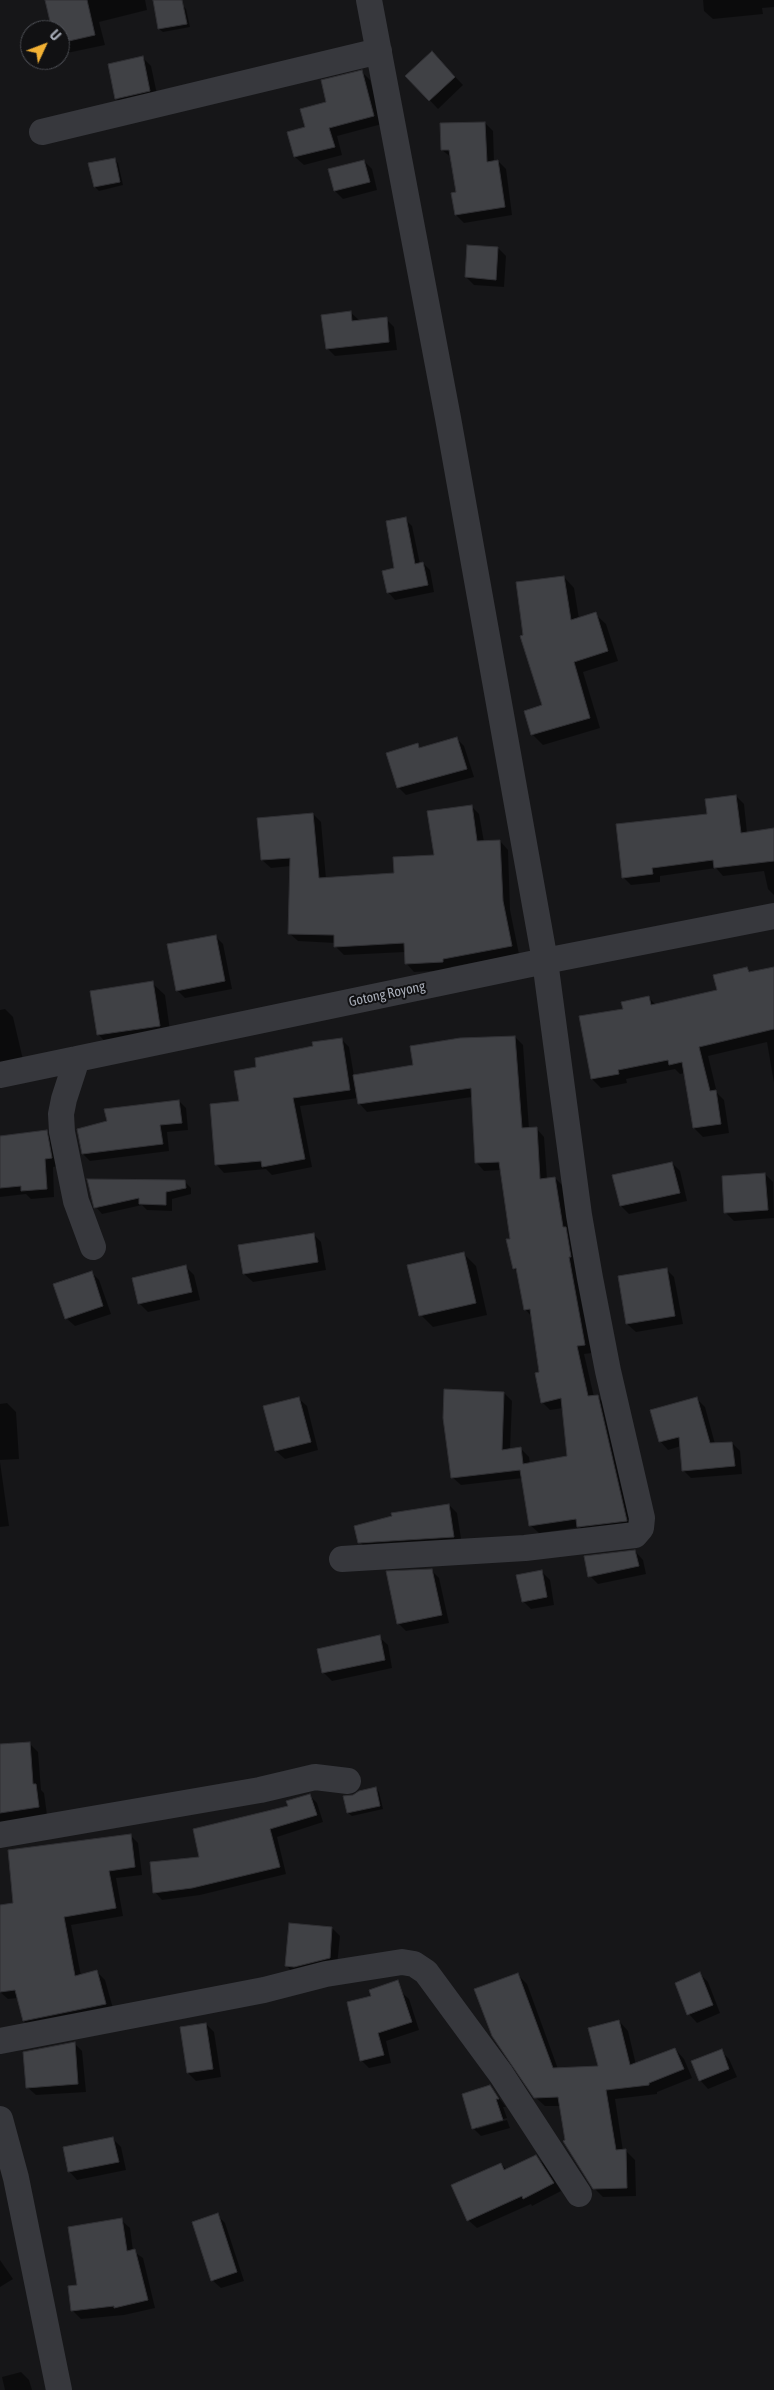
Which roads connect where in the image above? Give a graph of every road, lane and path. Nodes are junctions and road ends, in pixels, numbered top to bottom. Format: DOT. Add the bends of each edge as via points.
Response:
graph roads {
  1 [pos="369,0"];
  2 [pos="379,51"];
  3 [pos="42,132"];
  4 [pos="774,916"];
  5 [pos="545,961"];
  6 [pos="77,1059"];
  7 [pos="0,1075"];
  8 [pos="93,1247"];
  9 [pos="342,1559"];
  10 [pos="348,1781"];
  11 [pos="0,1835"];
  12 [pos="0,2042"];
  13 [pos="0,2119"];
  14 [pos="579,2194"];
  15 [pos="60,2390"];
  1 -- 2 [label="street"];
  2 -- 3 [label="street"];
  2 -- 5 [label="street"];
  4 -- 5 [label="street, Gotong Royong"];
  5 -- 6 [label="street, Gotong Royong"];
  5 -- 9 [label="street" via="580,1224 608,1371 642,1518 641,1528 635,1534 525,1548"];
  6 -- 7 [label="street, Gotong Royong"];
  6 -- 8 [label="street" via="64,1099 62,1132 76,1202"];
  10 -- 11 [label="street" via="316,1777 260,1790"];
  12 -- 14 [label="street" via="264,1990 326,1974 402,1962 414,1964 426,1972 501,2074"];
  13 -- 15 [label="street" via="16,2178"];
}
